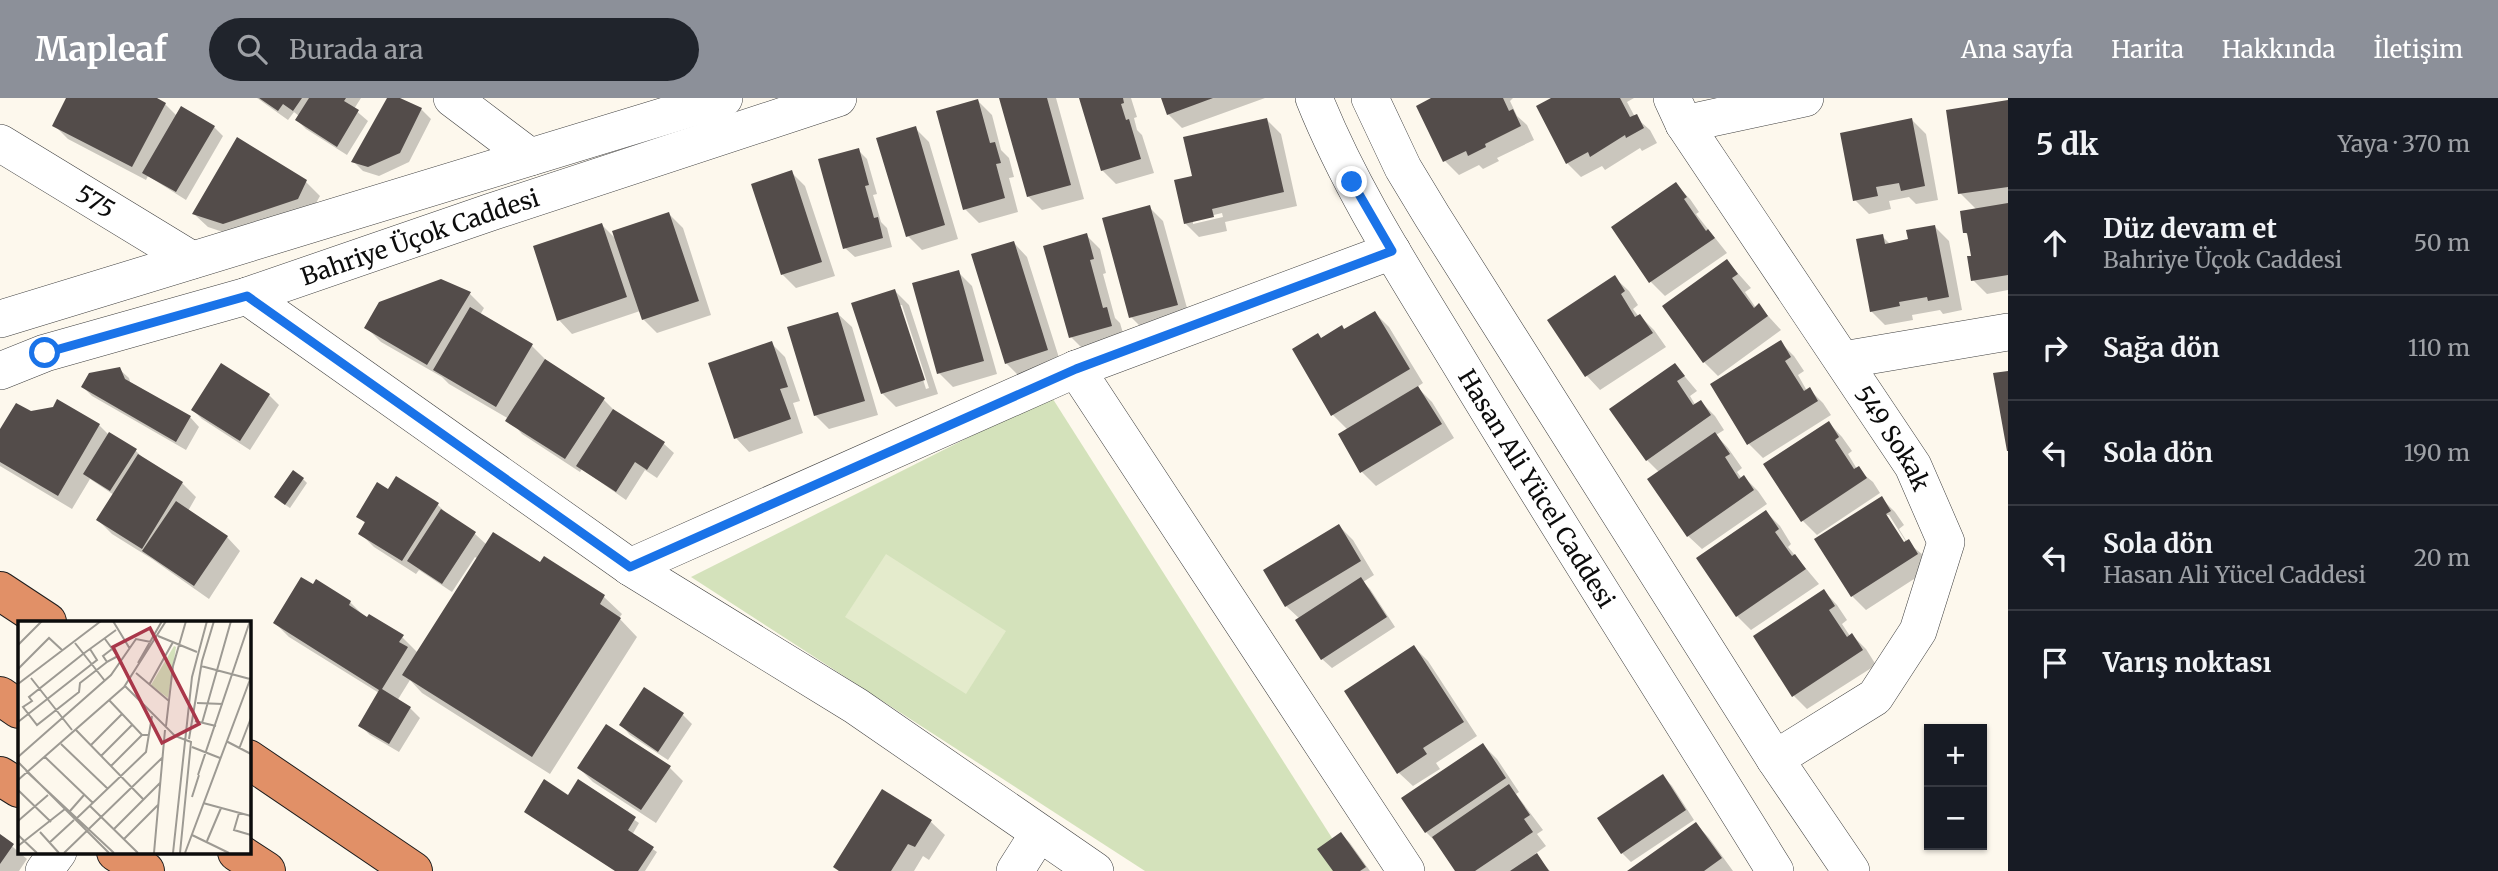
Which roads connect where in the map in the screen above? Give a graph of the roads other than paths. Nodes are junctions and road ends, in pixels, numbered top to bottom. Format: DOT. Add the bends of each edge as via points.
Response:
graph roads {
  1 [pos="452,98"];
  2 [pos="724,98"];
  3 [pos="838,98"];
  4 [pos="1314,98"];
  5 [pos="1370,98"];
  6 [pos="1805,98"];
  7 [pos="1678,111"];
  8 [pos="0,143"];
  9 [pos="530,157"];
  10 [pos="1392,251"];
  11 [pos="192,260"];
  12 [pos="247,296"];
  13 [pos="0,319"];
  14 [pos="2008,332"];
  15 [pos="1843,360"];
  16 [pos="1076,369"];
  17 [pos="0,371"];
  18 [pos="630,567"];
  19 [pos="0,591"];
  20 [pos="45,621"];
  21 [pos="0,696"];
  22 [pos="18,708"];
  23 [pos="1775,759"];
  24 [pos="250,760"];
  25 [pos="0,776"];
  26 [pos="18,788"];
  27 [pos="1039,833"];
  28 [pos="57,854"];
  29 [pos="119,854"];
  30 [pos="240,854"];
  31 [pos="44,871"];
  32 [pos="145,871"];
  33 [pos="266,871"];
  34 [pos="413,871"];
  35 [pos="1015,871"];
  36 [pos="1095,871"];
  37 [pos="1406,871"];
  38 [pos="1775,871"];
  39 [pos="1851,871"];
  1 -- 9 [label="street"];
  2 -- 9 [label="street, Bahriye Üçok Caddesi"];
  3 -- 12 [label="street, Bahriye Üçok Caddesi"];
  4 -- 10 [label="street, Hasan Ali Yücel Caddesi" via="1352,182"];
  5 -- 23 [label="street" via="1432,216"];
  6 -- 7 [label="street"];
  7 -- 15 [label="street, 549 Sokak"];
  8 -- 11 [label="street, 575"];
  9 -- 11 [label="street, Bahriye Üçok Caddesi"];
  10 -- 16 [label="street"];
  10 -- 38 [label="street, Hasan Ali Yücel Caddesi"];
  11 -- 13 [label="street, Bahriye Üçok Caddesi"];
  12 -- 17 [label="street, Bahriye Üçok Caddesi" via="45,353"];
  12 -- 18 [label="street"];
  14 -- 15 [label="street"];
  15 -- 23 [label="street, 549 Sokak" via="1913,466 1946,542 1918,631 1875,696"];
  16 -- 18 [label="street"];
  16 -- 37 [label="street"];
  18 -- 27 [label="street" via="856,706"];
  19 -- 20 [label="highway"];
  21 -- 22 [label="highway"];
  23 -- 39 [label="street"];
  24 -- 34 [label="highway"];
  25 -- 26 [label="highway"];
  27 -- 35 [label="street"];
  27 -- 36 [label="street"];
  28 -- 31 [label="street"];
  29 -- 32 [label="highway"];
  30 -- 33 [label="highway"];
}
